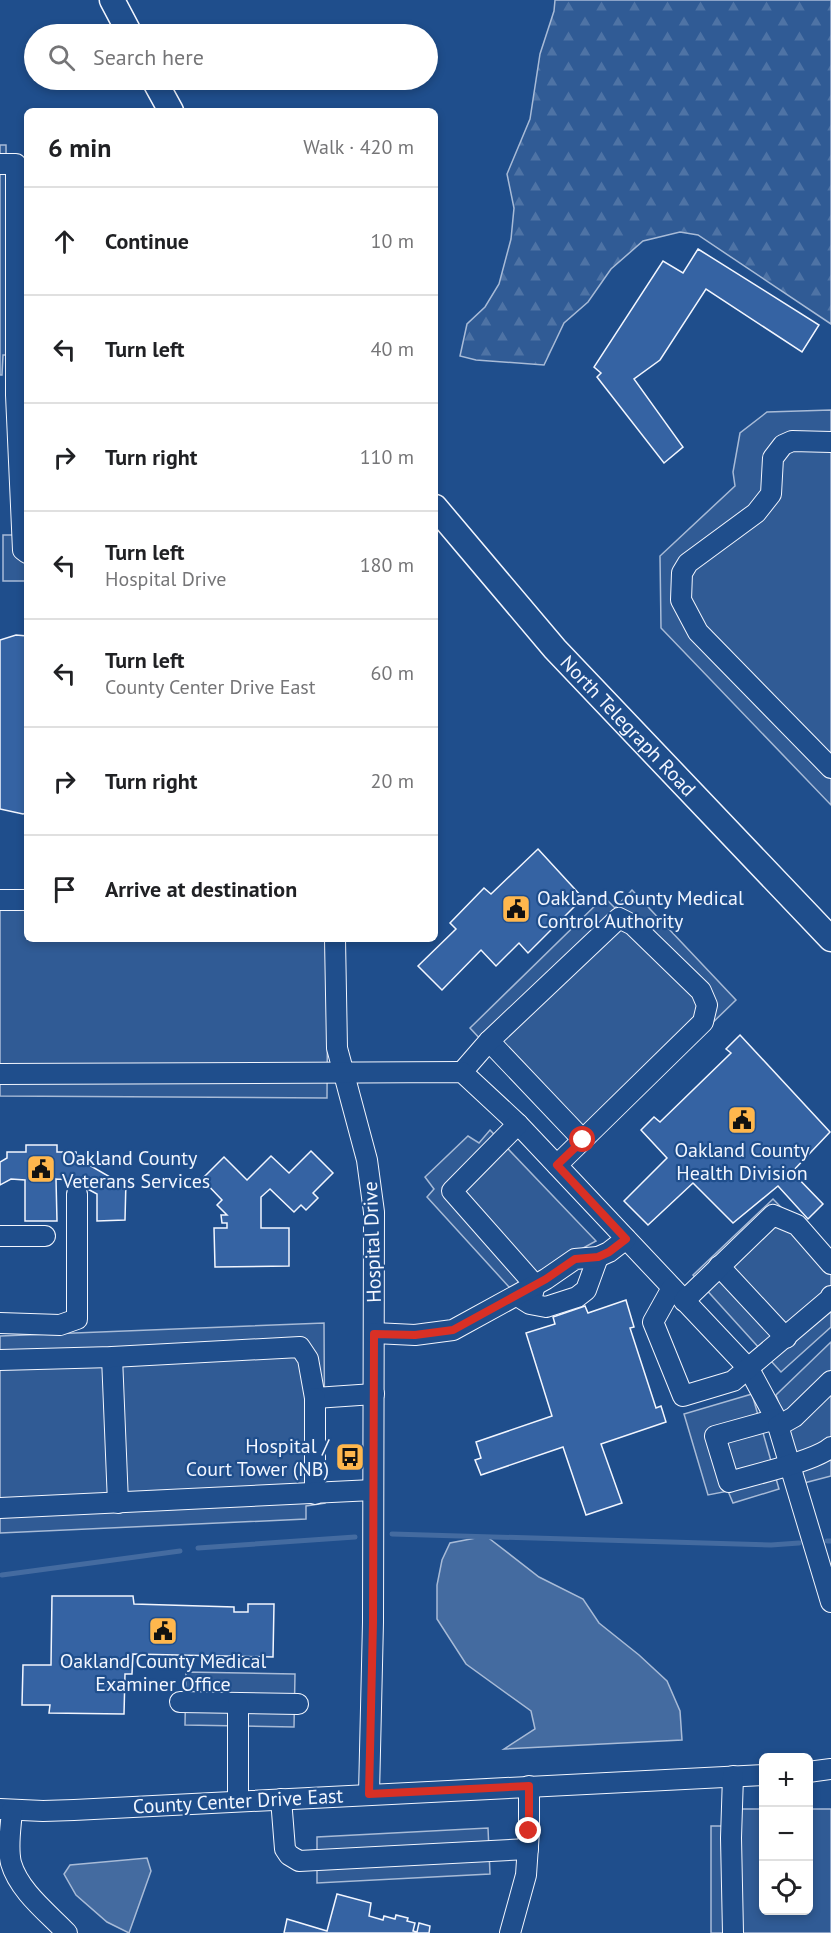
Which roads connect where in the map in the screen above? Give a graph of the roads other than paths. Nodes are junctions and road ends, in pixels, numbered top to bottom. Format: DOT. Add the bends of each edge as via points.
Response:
graph roads {
  1 [pos="112,0"];
  2 [pos="125,24"];
  3 [pos="159,90"];
  4 [pos="169,108"];
  5 [pos="0,164"];
  6 [pos="14,405"];
  7 [pos="831,442"];
  8 [pos="24,507"];
  9 [pos="438,511"];
  10 [pos="24,551"];
  11 [pos="808,745"];
  12 [pos="831,745"];
  13 [pos="831,768"];
  14 [pos="0,900"];
  15 [pos="24,900"];
  16 [pos="831,939"];
  17 [pos="335,942"];
  18 [pos="489,1041"];
  19 [pos="462,1072"];
  20 [pos="0,1074"];
  21 [pos="344,1074"];
  22 [pos="518,1124"];
  23 [pos="583,1140"];
  24 [pos="557,1165"];
  25 [pos="77,1194"];
  26 [pos="0,1236"];
  27 [pos="45,1236"];
  28 [pos="626,1239"];
  29 [pos="598,1257"];
  30 [pos="831,1264"];
  31 [pos="719,1266"];
  32 [pos="678,1294"];
  33 [pos="527,1295"];
  34 [pos="831,1296"];
  35 [pos="0,1323"];
  36 [pos="374,1334"];
  37 [pos="786,1338"];
  38 [pos="112,1357"];
  39 [pos="0,1360"];
  40 [pos="749,1369"];
  41 [pos="831,1381"];
  42 [pos="374,1394"];
  43 [pos="315,1398"];
  44 [pos="777,1422"];
  45 [pos="831,1447"];
  46 [pos="790,1464"];
  47 [pos="373,1490"];
  48 [pos="315,1494"];
  49 [pos="118,1503"];
  50 [pos="0,1508"];
  51 [pos="831,1602"];
  52 [pos="180,1702"];
  53 [pos="238,1702"];
  54 [pos="298,1704"];
  55 [pos="831,1769"];
  56 [pos="813,1771"];
  57 [pos="759,1775"];
  58 [pos="733,1776"];
  59 [pos="529,1786"];
  60 [pos="369,1794"];
  61 [pos="281,1799"];
  62 [pos="238,1801"];
  63 [pos="6,1810"];
  64 [pos="528,1849"];
  65 [pos="67,1933"];
  66 [pos="510,1933"];
  67 [pos="733,1933"];
  1 -- 2 [label="main road"];
  3 -- 4 [label="main road"];
  5 -- 6 [label="street" via="16,164"];
  6 -- 8 [label="street"];
  7 -- 11 [label="street" via="792,441 783,445 773,458 771,494 756,513 688,563 682,573 681,600 698,632"];
  8 -- 10 [label="street"];
  9 -- 16 [label="main road, North Telegraph Road" via="563,657"];
  11 -- 12 [label="street"];
  11 -- 13 [label="street"];
  14 -- 15 [label="street"];
  17 -- 21 [label="street, Hospital Drive" via="337,1048"];
  18 -- 19 [label="street"];
  18 -- 23 [label="street"];
  18 -- 23 [label="street" via="619,918 633,925 701,991 707,1005 703,1022"];
  19 -- 21 [label="street"];
  19 -- 22 [label="street"];
  20 -- 21 [label="street"];
  21 -- 36 [label="street, Hospital Drive" via="372,1191"];
  22 -- 24 [label="street"];
  22 -- 33 [label="street" via="452,1191"];
  23 -- 24 [label="street"];
  24 -- 28 [label="street"];
  25 -- 35 [label="street" via="77,1319 60,1325"];
  26 -- 27 [label="street"];
  28 -- 29 [label="street"];
  28 -- 32 [label="street"];
  29 -- 33 [label="street" via="575,1259"];
  29 -- 33 [label="street" via="586,1290 578,1297 546,1307"];
  30 -- 31 [label="street" via="796,1226 773,1215"];
  31 -- 32 [label="street"];
  31 -- 37 [label="street"];
  32 -- 40 [label="street"];
  32 -- 40 [label="street" via="653,1322 682,1396 733,1381"];
  33 -- 36 [label="street" via="453,1330 415,1335"];
  34 -- 37 [label="street"];
  36 -- 42 [label="street, Hospital Drive"];
  37 -- 40 [label="street"];
  38 -- 39 [label="street"];
  38 -- 43 [label="street" via="300,1347 308,1359"];
  38 -- 49 [label="street"];
  40 -- 44 [label="street"];
  41 -- 44 [label="street" via="794,1417"];
  42 -- 43 [label="street"];
  42 -- 47 [label="street, Hospital Drive"];
  43 -- 48 [label="street"];
  44 -- 46 [label="street"];
  44 -- 46 [label="street" via="715,1436 729,1482"];
  45 -- 46 [label="street"];
  46 -- 51 [label="street"];
  47 -- 48 [label="street"];
  47 -- 60 [label="street, Hospital Drive"];
  48 -- 49 [label="street"];
  49 -- 50 [label="street"];
  52 -- 53 [label="street"];
  53 -- 54 [label="street"];
  53 -- 62 [label="street"];
  55 -- 56 [label="street"];
  57 -- 58 [label="street, County Center Drive East"];
  58 -- 59 [label="street, County Center Drive East"];
  58 -- 67 [label="street"];
  59 -- 60 [label="street, County Center Drive East"];
  59 -- 64 [label="street"];
  60 -- 61 [label="street, County Center Drive East"];
  61 -- 62 [label="street, County Center Drive East"];
  61 -- 64 [label="street" via="285,1849 299,1861"];
  62 -- 63 [label="street, County Center Drive East"];
  63 -- 65 [label="street" via="12,1865 27,1892"];
  64 -- 66 [label="street" via="526,1875"];
}
